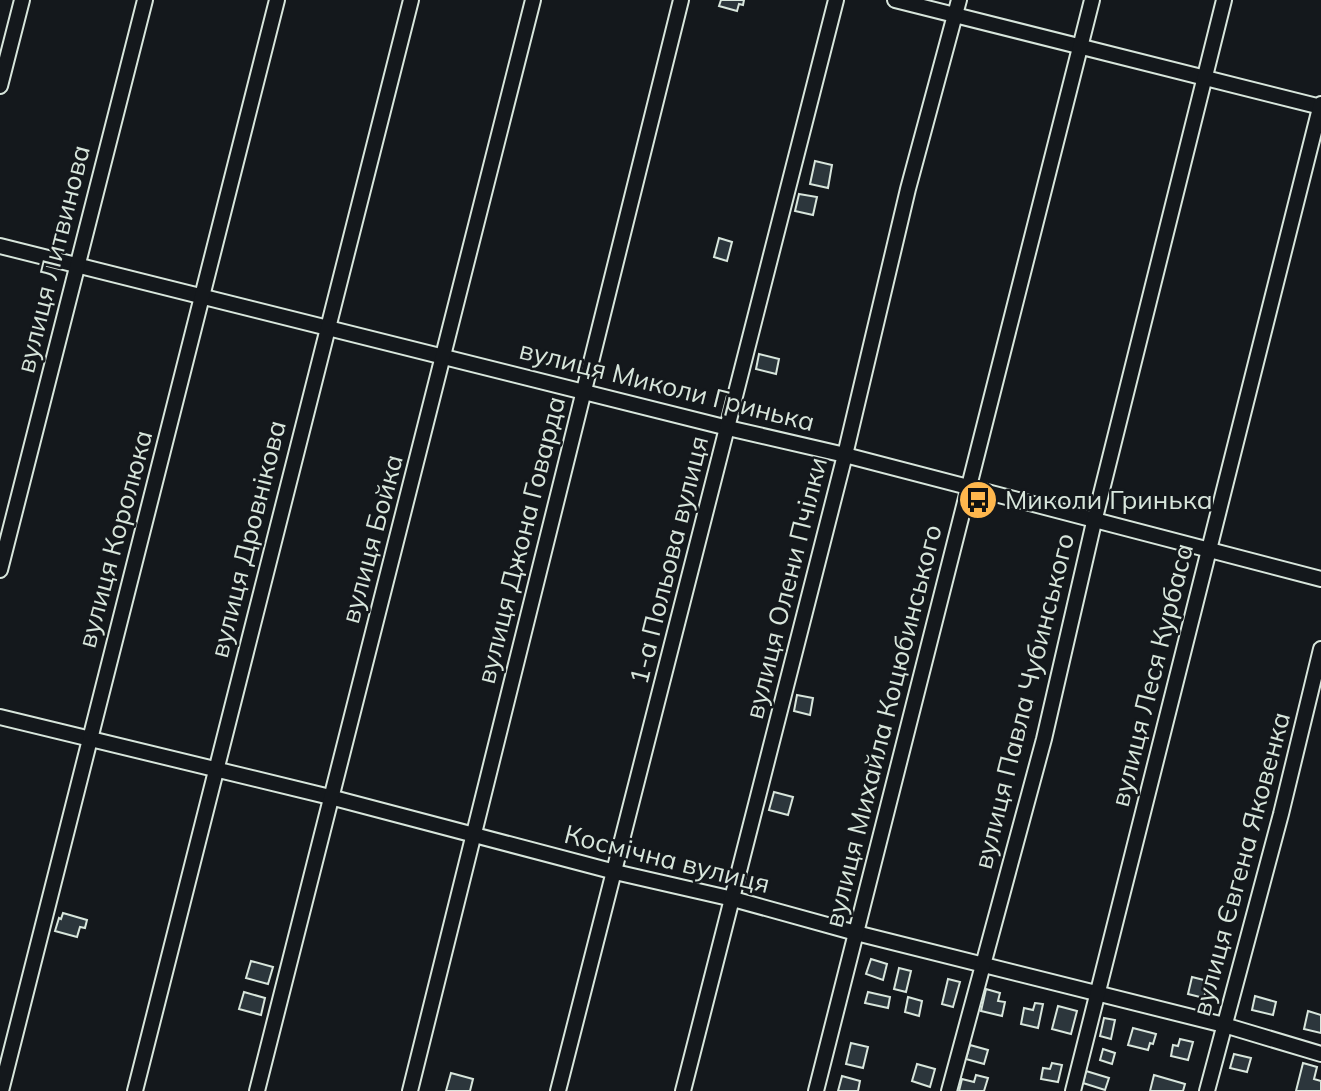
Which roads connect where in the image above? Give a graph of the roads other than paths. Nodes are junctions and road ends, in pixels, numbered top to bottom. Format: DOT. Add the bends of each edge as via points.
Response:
graph roads {
  1 [pos="22,0"];
  2 [pos="145,0"];
  3 [pos="277,0"];
  4 [pos="411,0"];
  5 [pos="533,0"];
  6 [pos="681,0"];
  7 [pos="835,0"];
  8 [pos="895,0"];
  9 [pos="959,0"];
  10 [pos="1092,0"];
  11 [pos="1224,0"];
  12 [pos="955,16"];
  13 [pos="1080,46"];
  14 [pos="1205,79"];
  15 [pos="0,86"];
  16 [pos="1321,106"];
  17 [pos="0,246"];
  18 [pos="76,266"];
  19 [pos="204,296"];
  20 [pos="328,327"];
  21 [pos="445,357"];
  22 [pos="582,390"];
  23 [pos="728,428"];
  24 [pos="845,455"];
  25 [pos="969,488"];
  26 [pos="1094,522"];
  27 [pos="1209,550"];
  28 [pos="0,570"];
  29 [pos="1321,579"];
  30 [pos="1321,649"];
  31 [pos="0,717"];
  32 [pos="88,739"];
  33 [pos="215,770"];
  34 [pos="330,797"];
  35 [pos="474,835"];
  36 [pos="615,872"];
  37 [pos="733,899"];
  38 [pos="856,933"];
  39 [pos="982,964"];
  40 [pos="1098,994"];
  41 [pos="1224,1025"];
  42 [pos="1321,1054"];
  43 [pos="1,1091"];
  44 [pos="135,1091"];
  45 [pos="257,1091"];
  46 [pos="410,1091"];
  47 [pos="558,1091"];
  48 [pos="683,1091"];
  49 [pos="816,1091"];
  50 [pos="949,1091"];
  51 [pos="1073,1091"];
  52 [pos="1207,1091"];
  1 -- 15 [label="street"];
  2 -- 18 [label="street, вулиця Литвинова"];
  3 -- 19 [label="street, вулиця Королюка"];
  4 -- 20 [label="street, вулиця Дровнікова"];
  5 -- 21 [label="street, вулиця Бойка"];
  6 -- 22 [label="street, вулиця Джона Говарда"];
  7 -- 23 [label="street, 1-а Польова вулиця"];
  8 -- 12 [label="street"];
  9 -- 12 [label="street, вулиця Олени Пчілки"];
  10 -- 13 [label="street, вулиця Михайла Коцюбинського"];
  11 -- 14 [label="street, вулиця Павла Чубинського"];
  12 -- 13 [label="street"];
  12 -- 24 [label="street, вулиця Олени Пчілки" via="908,189"];
  13 -- 14 [label="street"];
  13 -- 25 [label="street, вулиця Михайла Коцюбинського"];
  14 -- 16 [label="street"];
  14 -- 26 [label="street, вулиця Павла Чубинського"];
  16 -- 27 [label="street, вулиця Леся Курбаса"];
  17 -- 18 [label="street, вулиця Миколи Гринька"];
  18 -- 19 [label="street, вулиця Миколи Гринька"];
  18 -- 28 [label="street, вулиця Литвинова"];
  19 -- 20 [label="street, вулиця Миколи Гринька"];
  19 -- 32 [label="street, вулиця Королюка"];
  20 -- 21 [label="street, вулиця Миколи Гринька"];
  20 -- 33 [label="street, вулиця Дровнікова"];
  21 -- 22 [label="street, вулиця Миколи Гринька"];
  21 -- 34 [label="street, вулиця Бойка"];
  22 -- 23 [label="street, вулиця Миколи Гринька"];
  22 -- 35 [label="street, вулиця Джона Говарда"];
  23 -- 24 [label="street, вулиця Миколи Гринька"];
  23 -- 36 [label="street, 1-а Польова вулиця"];
  24 -- 25 [label="street, вулиця Миколи Гринька"];
  24 -- 37 [label="street, вулиця Олени Пчілки"];
  25 -- 26 [label="street, вулиця Миколи Гринька"];
  25 -- 38 [label="street, вулиця Михайла Коцюбинського"];
  26 -- 27 [label="street, вулиця Миколи Гринька"];
  26 -- 39 [label="street, вулиця Павла Чубинського" via="1044,739"];
  27 -- 29 [label="street, вулиця Миколи Гринька"];
  27 -- 40 [label="street, вулиця Леся Курбаса"];
  30 -- 41 [label="street, вулиця Євгена Яковенка"];
  31 -- 32 [label="street, Космічна вулиця"];
  32 -- 33 [label="street, Космічна вулиця"];
  32 -- 43 [label="street, вулиця Королюка"];
  33 -- 34 [label="street, Космічна вулиця"];
  33 -- 44 [label="street, вулиця Дровнікова"];
  34 -- 35 [label="street, Космічна вулиця"];
  34 -- 45 [label="street, вулиця Бойка"];
  35 -- 36 [label="street, Космічна вулиця"];
  35 -- 46 [label="street, вулиця Джона Говарда"];
  36 -- 37 [label="street, Космічна вулиця"];
  36 -- 47 [label="street, 1-а Польова вулиця"];
  37 -- 38 [label="street, Космічна вулиця"];
  37 -- 48 [label="street, вулиця Олени Пчілки"];
  38 -- 39 [label="street, Космічна вулиця"];
  38 -- 49 [label="street, вулиця Михайла Коцюбинського"];
  39 -- 40 [label="street, Космічна вулиця"];
  39 -- 50 [label="street, вулиця Павла Чубинського"];
  40 -- 41 [label="street, Космічна вулиця"];
  40 -- 51 [label="street, вулиця Леся Курбаса"];
  41 -- 42 [label="street, Космічна вулиця"];
  41 -- 52 [label="street, вулиця Євгена Яковенка"];
}
